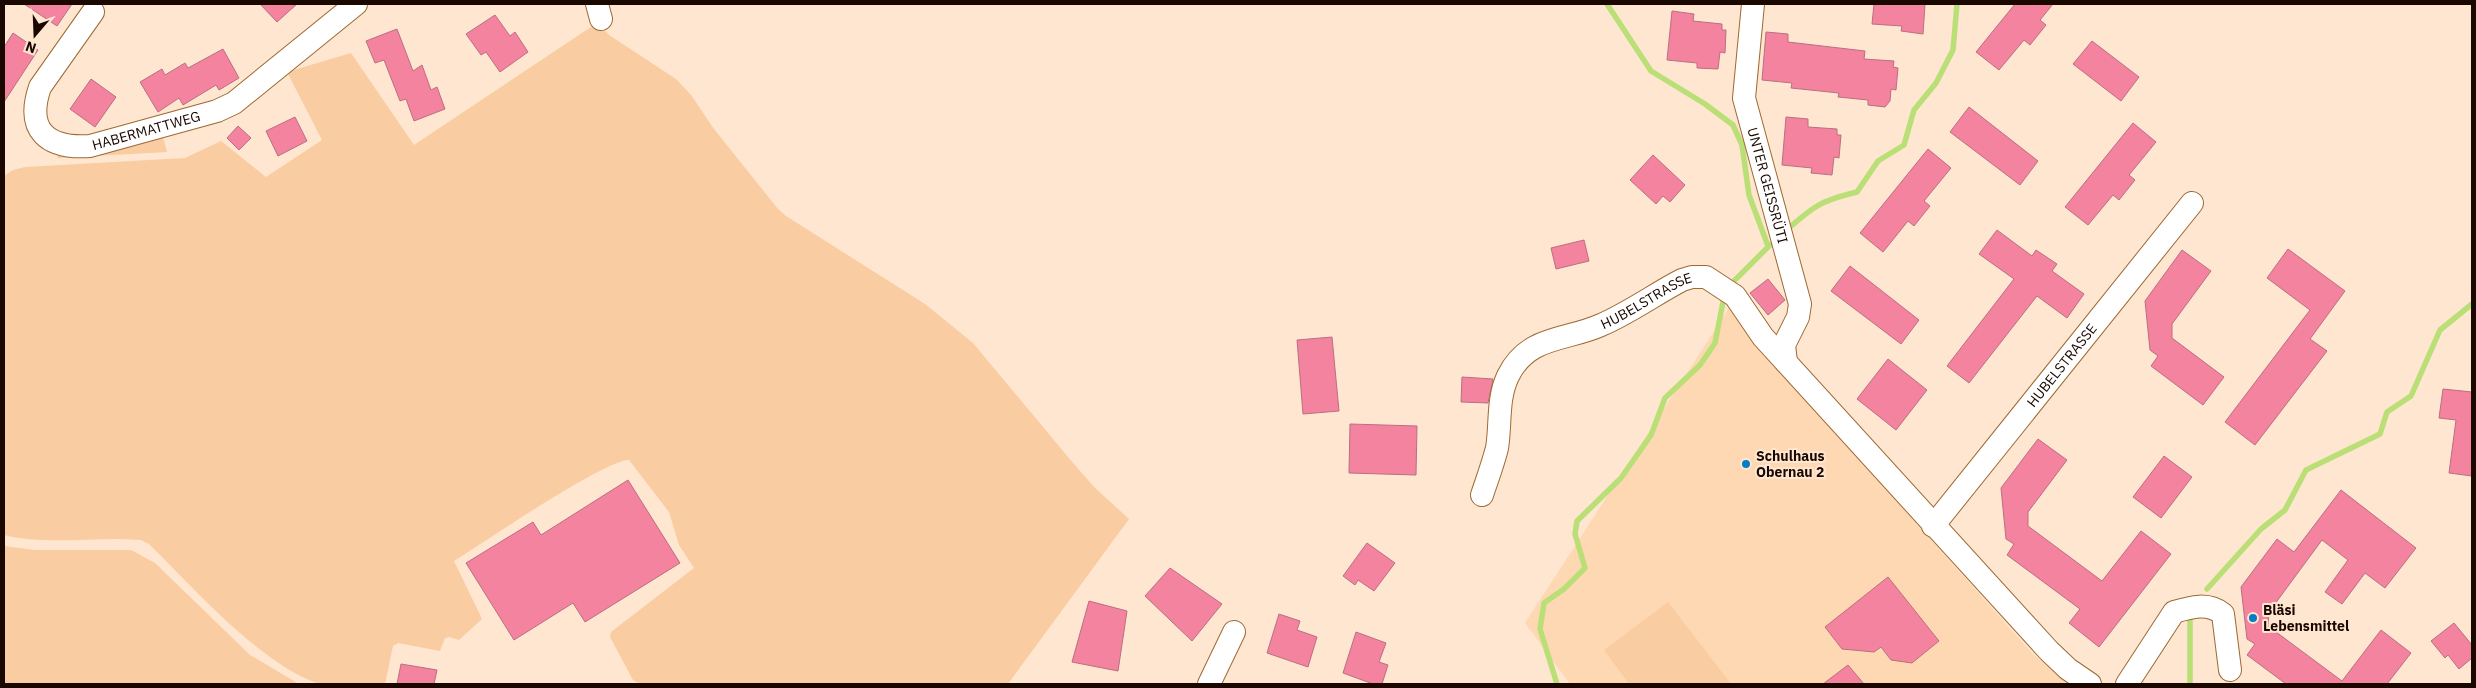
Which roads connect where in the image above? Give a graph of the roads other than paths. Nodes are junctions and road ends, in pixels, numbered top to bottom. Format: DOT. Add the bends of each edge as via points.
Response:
graph roads {
  1 [pos="356,4"];
  2 [pos="1753,4"];
  3 [pos="92,12"];
  4 [pos="2192,203"];
  5 [pos="1786,362"];
  6 [pos="1482,495"];
  7 [pos="1933,526"];
  8 [pos="1234,632"];
  9 [pos="2230,670"];
  10 [pos="1209,684"];
  11 [pos="2090,684"];
  12 [pos="2127,684"];
  1 -- 3 [label="street, HABERMATTWEG" via="234,103 217,111 90,146 70,148 53,142 40,130 36,99 40,86"];
  2 -- 5 [label="street, UNTER GEISSRÜTI" via="1744,98 1800,304 1798,318 1784,344"];
  4 -- 7 [label="street, HUBELSTRASSE"];
  5 -- 6 [label="street, HUBELSTRASSE" via="1763,338 1739,301 1721,284 1700,276 1682,280 1599,326 1528,350 1516,362 1500,402 1497,447"];
  5 -- 7 [label="street, HUBELSTRASSE"];
  7 -- 11 [label="street, HUBELSTRASSE" via="2049,651"];
  8 -- 10 [label="street"];
  9 -- 12 [label="street" via="2223,614 2216,608 2194,607 2174,612"];
}
